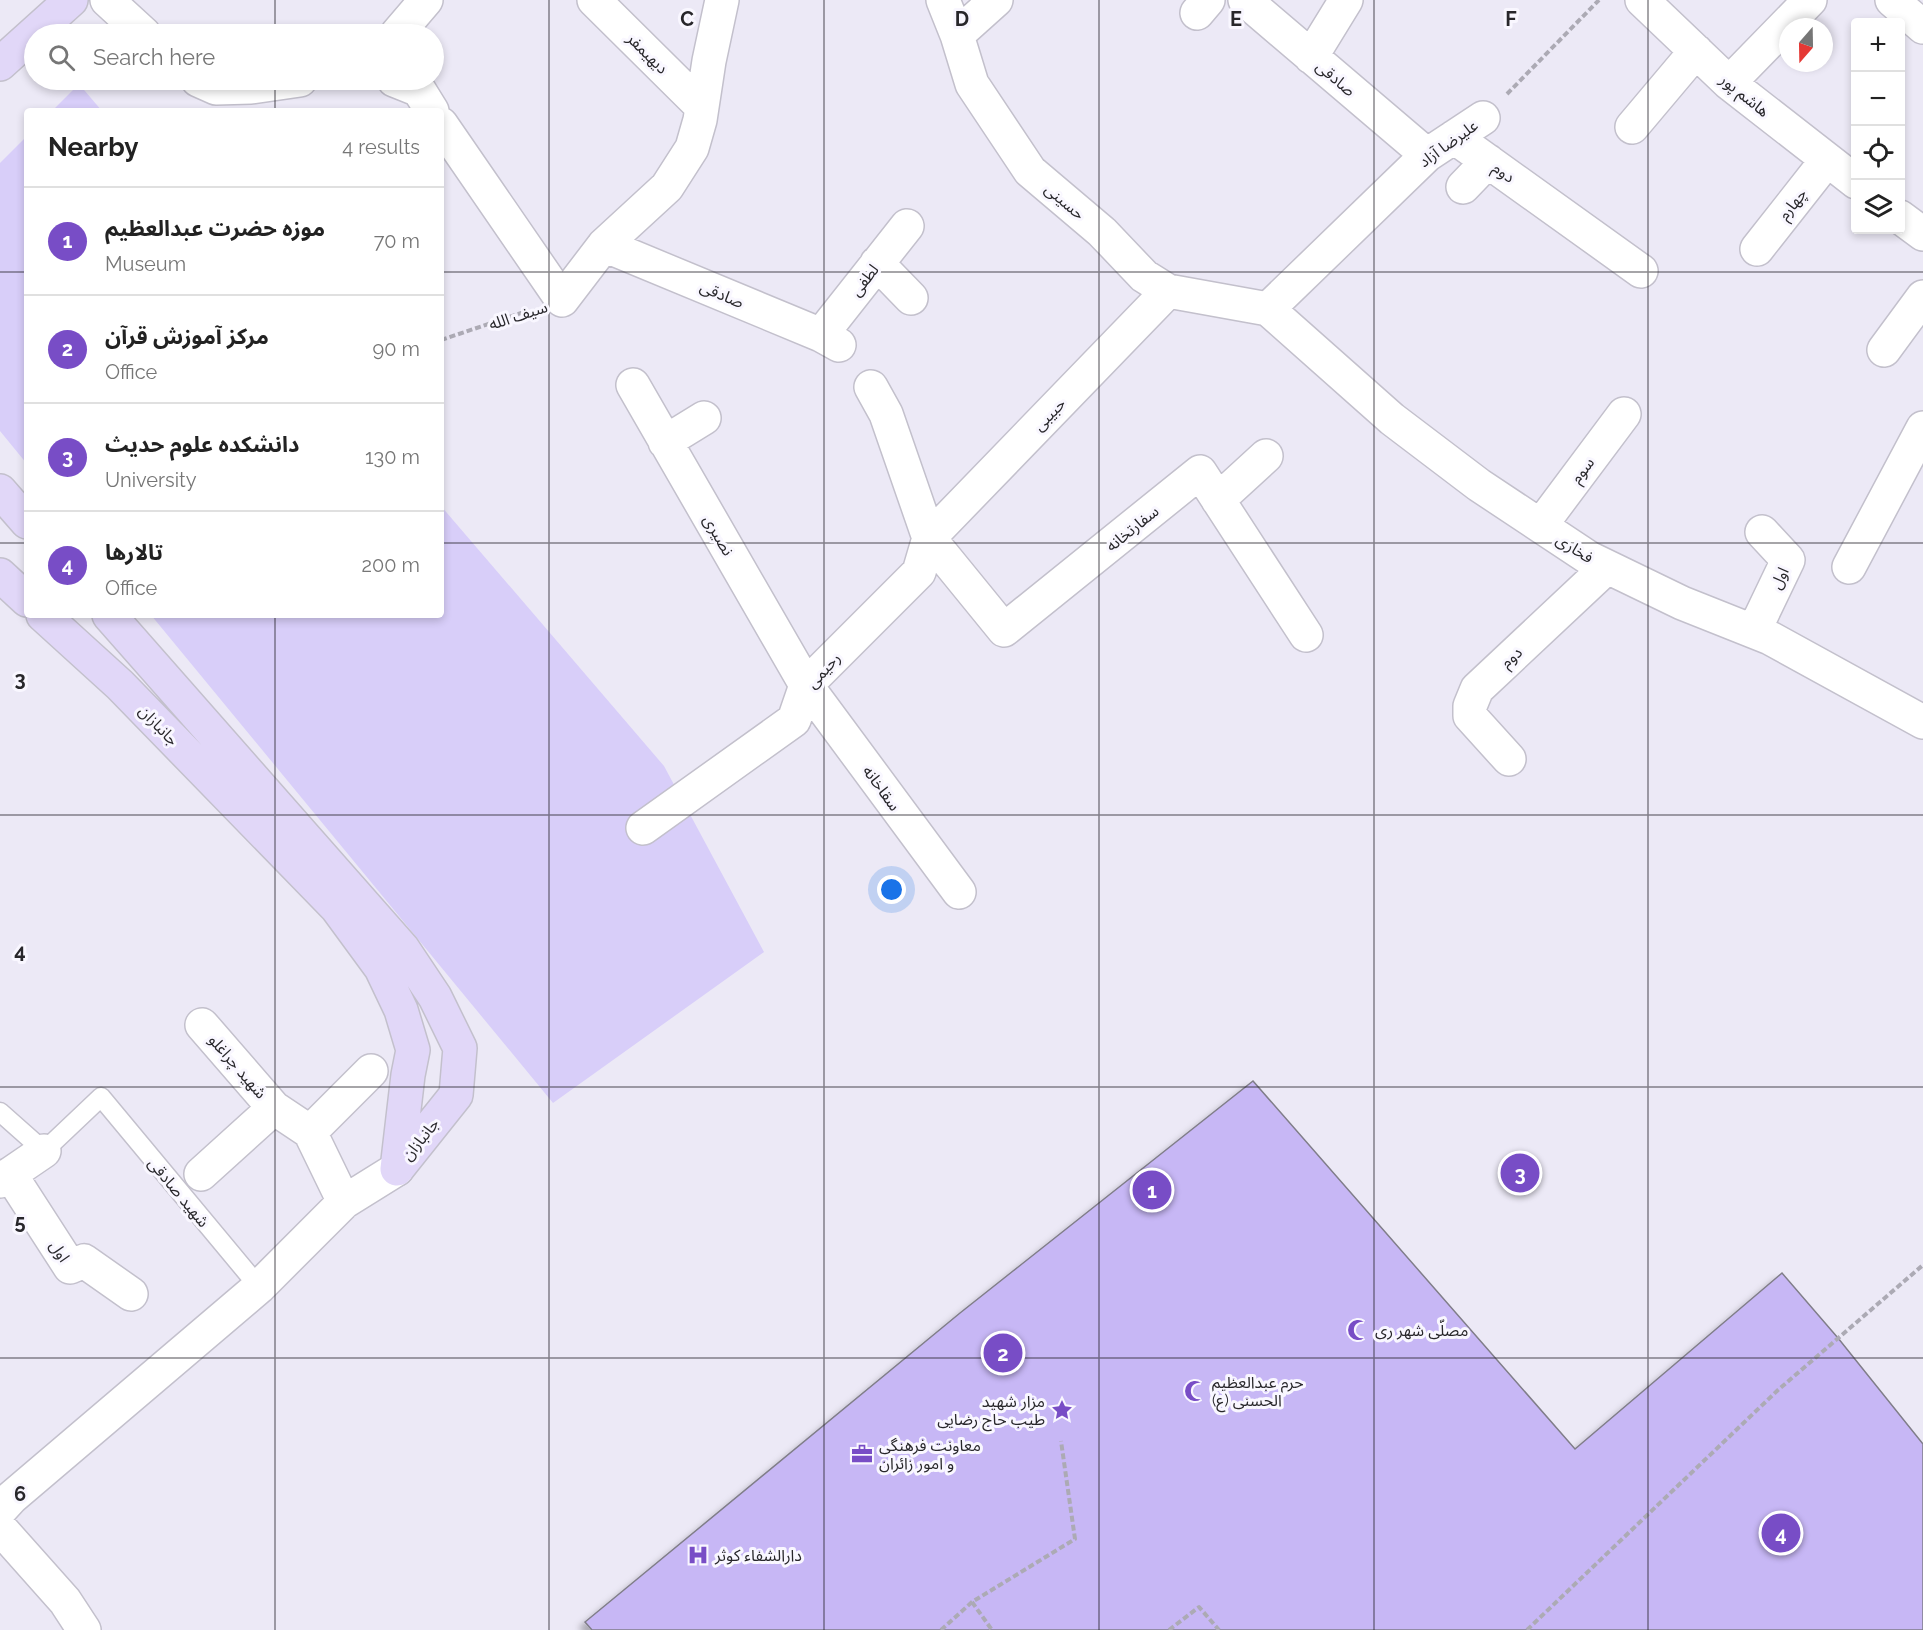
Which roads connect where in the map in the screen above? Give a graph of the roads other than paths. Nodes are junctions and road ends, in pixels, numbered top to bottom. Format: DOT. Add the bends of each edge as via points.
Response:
graph roads {
  1 [pos="71,0"];
  2 [pos="106,0"];
  3 [pos="426,0"];
  4 [pos="594,0"];
  5 [pos="722,0"];
  6 [pos="943,0"];
  7 [pos="996,0"];
  8 [pos="1245,0"];
  9 [pos="1346,0"];
  10 [pos="1642,0"];
  11 [pos="1810,0"];
  12 [pos="1892,0"];
  13 [pos="44,24"];
  14 [pos="133,24"];
  15 [pos="406,24"];
  16 [pos="1923,27"];
  17 [pos="957,35"];
  18 [pos="24,42"];
  19 [pos="1696,51"];
  20 [pos="1311,57"];
  21 [pos="0,64"];
  22 [pos="1729,83"];
  23 [pos="232,90"];
  24 [pos="419,90"];
  25 [pos="214,93"];
  26 [pos="702,106"];
  27 [pos="430,108"];
  28 [pos="1483,118"];
  29 [pos="1632,127"];
  30 [pos="444,128"];
  31 [pos="1454,137"];
  32 [pos="1428,155"];
  33 [pos="1827,160"];
  34 [pos="1488,161"];
  35 [pos="1853,180"];
  36 [pos="1463,187"];
  37 [pos="1905,221"];
  38 [pos="908,226"];
  39 [pos="1923,234"];
  40 [pos="604,245"];
  41 [pos="1756,249"];
  42 [pos="877,263"];
  43 [pos="1641,271"];
  44 [pos="1168,291"];
  45 [pos="1923,297"];
  46 [pos="911,298"];
  47 [pos="1268,309"];
  48 [pos="830,340"];
  49 [pos="1884,350"];
  50 [pos="633,385"];
  51 [pos="871,387"];
  52 [pos="1624,414"];
  53 [pos="704,418"];
  54 [pos="1923,428"];
  55 [pos="664,442"];
  56 [pos="1266,456"];
  57 [pos="0,491"];
  58 [pos="1218,500"];
  59 [pos="24,519"];
  60 [pos="1541,525"];
  61 [pos="1762,532"];
  62 [pos="929,538"];
  63 [pos="1607,567"];
  64 [pos="1848,567"];
  65 [pos="0,575"];
  66 [pos="24,597"];
  67 [pos="47,618"];
  68 [pos="112,618"];
  69 [pos="1754,631"];
  70 [pos="1306,635"];
  71 [pos="806,685"];
  72 [pos="1923,722"];
  73 [pos="1509,759"];
  74 [pos="642,828"];
  75 [pos="959,892"];
  76 [pos="202,1025"];
  77 [pos="371,1071"];
  78 [pos="274,1108"];
  79 [pos="0,1112"];
  80 [pos="310,1132"];
  81 [pos="44,1151"];
  82 [pos="397,1169"];
  83 [pos="201,1174"];
  84 [pos="5,1178"];
  85 [pos="344,1202"];
  86 [pos="259,1287"];
  87 [pos="131,1294"];
  88 [pos="0,1510"];
  89 [pos="0,1528"];
  90 [pos="84,1630"];
  1 -- 13 [label="street"];
  2 -- 14 [label="street"];
  3 -- 15 [label="street"];
  4 -- 26 [label="street, دیهیمفر"];
  5 -- 26 [label="street"];
  6 -- 17 [label="street, حسینی"];
  7 -- 17 [label="street"];
  8 -- 20 [label="street, صادقی"];
  9 -- 20 [label="street"];
  10 -- 19 [label="street, هاشم پور"];
  11 -- 22 [label="street"];
  12 -- 16 [label="street"];
  17 -- 44 [label="street, حسینی" via="972,84 1030,171 1102,232 1144,276"];
  18 -- 21 [label="street"];
  19 -- 22 [label="street, هاشم پور"];
  19 -- 29 [label="street"];
  20 -- 32 [label="street, صادقی"];
  22 -- 33 [label="street, هاشم پور"];
  23 -- 25 [label="street"];
  24 -- 27 [label="street"];
  26 -- 40 [label="street, سیف الله" via="692,148 667,187"];
  28 -- 31 [label="street, علیرضا آزاد"];
  30 -- 40 [label="street, سیف الله" via="562,300"];
  31 -- 32 [label="street, علیرضا آزاد"];
  31 -- 34 [label="street, دوم"];
  32 -- 47 [label="street, علیرضا آزاد"];
  33 -- 35 [label="street, هاشم پور"];
  33 -- 41 [label="street, چهارم"];
  34 -- 36 [label="street"];
  34 -- 43 [label="street, دوم"];
  37 -- 39 [label="street"];
  38 -- 42 [label="street, لطفی"];
  40 -- 48 [label="street, صادقی"];
  42 -- 46 [label="street"];
  42 -- 48 [label="street, لطفی"];
  44 -- 47 [label="street, حسینی"];
  44 -- 62 [label="street, حبیبی"];
  45 -- 49 [label="street"];
  47 -- 60 [label="street, فخاری" via="1392,419 1479,485"];
  50 -- 55 [label="street, نصیری"];
  51 -- 62 [label="street" via="886,414"];
  52 -- 60 [label="street, سوم"];
  53 -- 55 [label="street"];
  54 -- 64 [label="street"];
  55 -- 71 [label="street, نصیری"];
  56 -- 58 [label="street"];
  57 -- 59 [label="street"];
  58 -- 62 [label="street, سفارتخانه" via="1200,472 1004,630"];
  58 -- 70 [label="street, سفارتخانه"];
  60 -- 63 [label="street, فخاری"];
  61 -- 69 [label="street, اول" via="1788,560"];
  62 -- 71 [label="street, رحیمی" via="919,572"];
  63 -- 69 [label="street, فخاری" via="1682,603"];
  63 -- 73 [label="street, دوم" via="1477,689 1470,716"];
  65 -- 66 [label="street"];
  67 -- 82 [label="street, جانبازان" via="120,685 337,908 381,968 401,1010 412,1050"];
  68 -- 82 [label="street, جانبازان" via="403,949 435,997 460,1048 456,1095"];
  69 -- 72 [label="street, فخاری"];
  71 -- 74 [label="street, رحیمی" via="794,720"];
  71 -- 75 [label="street, سقاخانه"];
  76 -- 78 [label="street, شهید چراغلو"];
  77 -- 80 [label="street"];
  78 -- 80 [label="street, شهید چراغلو"];
  78 -- 83 [label="street, شهید چراغلو"];
  79 -- 81 [label="lane"];
  80 -- 85 [label="street"];
  81 -- 84 [label="street"];
  81 -- 86 [label="lane, شهید صادقی" via="101,1097"];
  82 -- 85 [label="street"];
  84 -- 87 [label="street, اول" via="70,1267 84,1261"];
  85 -- 86 [label="street"];
  86 -- 88 [label="street"];
  89 -- 90 [label="street" via="65,1601"];
}
